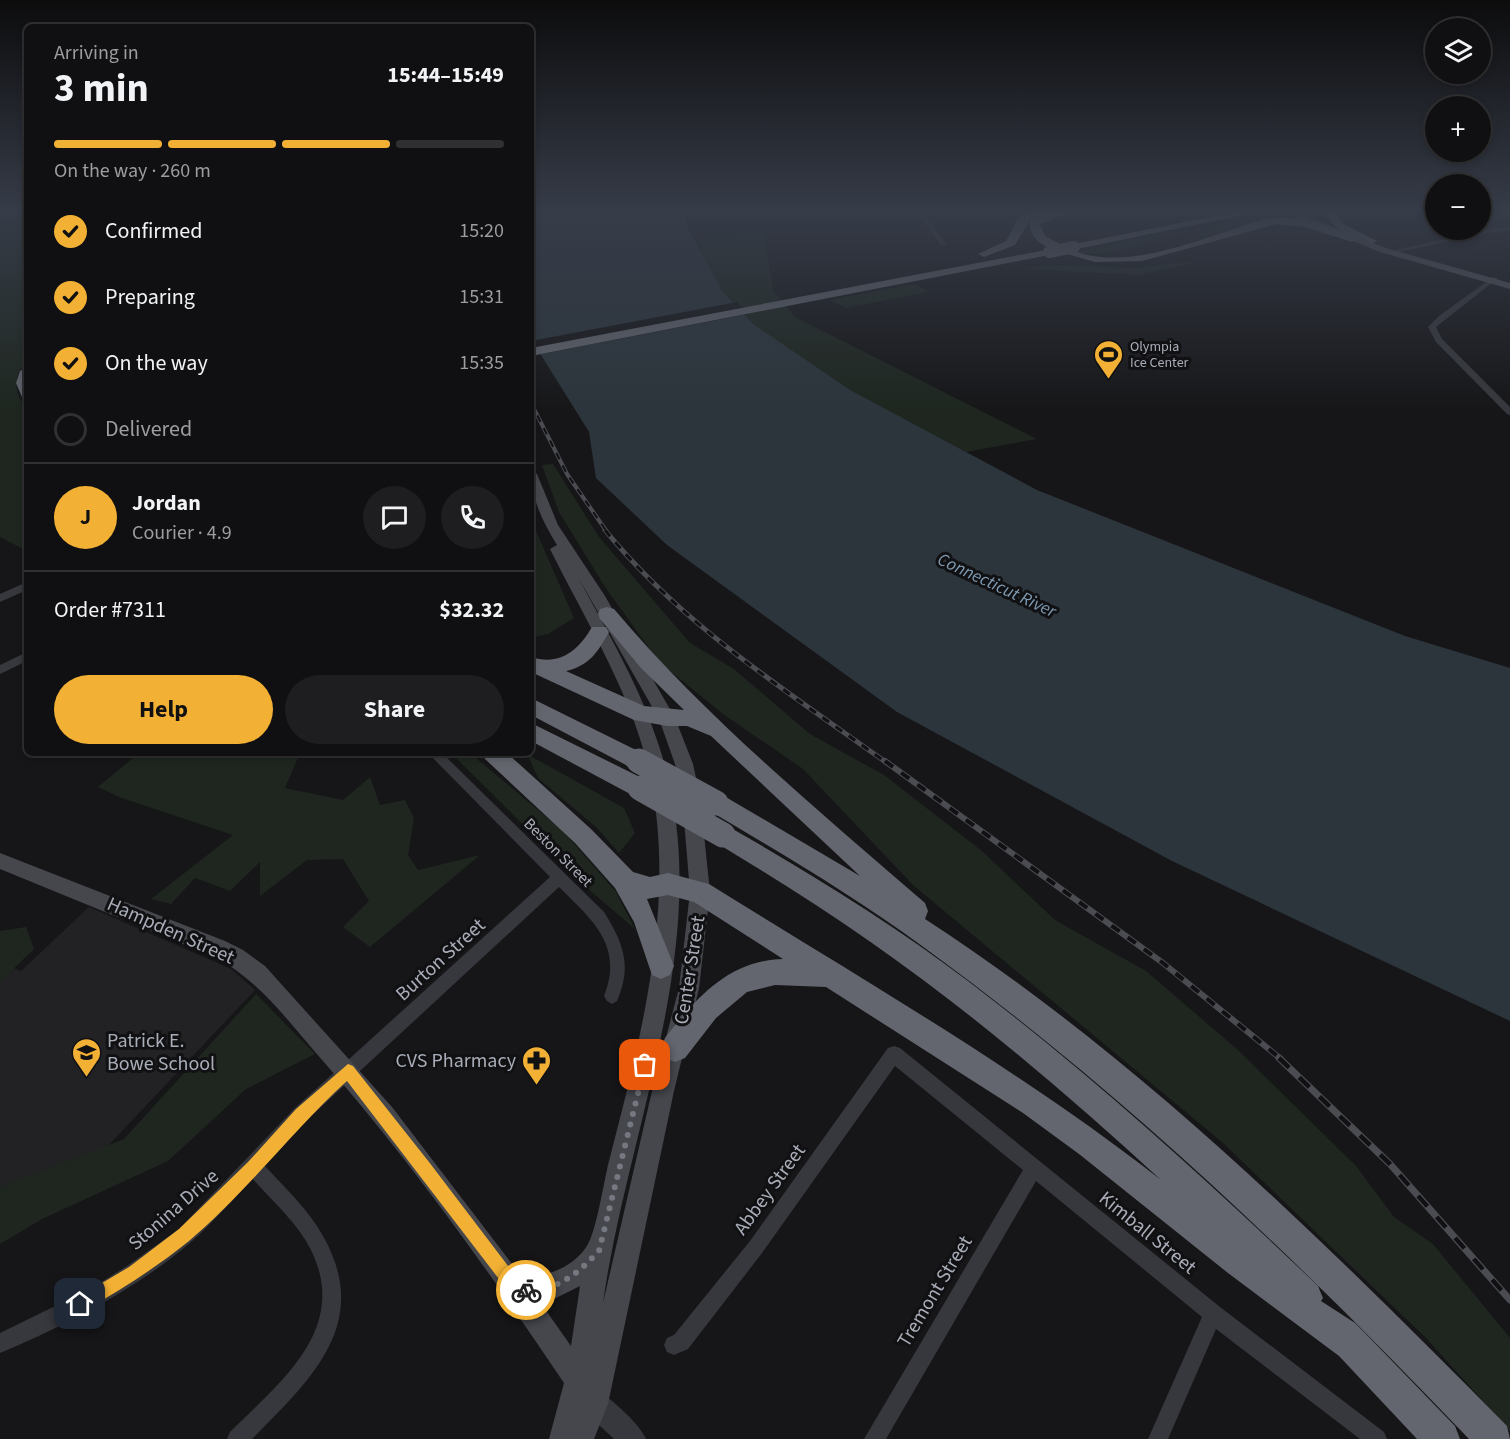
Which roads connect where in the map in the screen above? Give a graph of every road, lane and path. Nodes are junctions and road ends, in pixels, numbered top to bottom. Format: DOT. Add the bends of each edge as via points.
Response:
graph roads {
  1 [pos="902,277"];
  2 [pos="1479,277"];
  3 [pos="1480,277"];
  4 [pos="1488,280"];
  5 [pos="1510,284"];
  6 [pos="834,290"];
  7 [pos="534,344"];
  8 [pos="534,351"];
  9 [pos="1510,412"];
  10 [pos="534,482"];
  11 [pos="24,587"];
  12 [pos="0,598"];
  13 [pos="603,623"];
  14 [pos="24,658"];
  15 [pos="534,664"];
  16 [pos="534,664"];
  17 [pos="0,670"];
  18 [pos="534,708"];
  19 [pos="641,714"];
  20 [pos="667,718"];
  21 [pos="534,733"];
  22 [pos="722,734"];
  23 [pos="437,756"];
  24 [pos="496,756"];
  25 [pos="0,861"];
  26 [pos="560,878"];
  27 [pos="624,880"];
  28 [pos="668,884"];
  29 [pos="700,892"];
  30 [pos="661,966"];
  31 [pos="832,975"];
  32 [pos="612,996"];
  33 [pos="1026,1006"];
  34 [pos="675,1048"];
  35 [pos="894,1054"];
  36 [pos="348,1071"];
  37 [pos="253,1167"];
  38 [pos="1034,1167"];
  39 [pos="599,1251"];
  40 [pos="517,1290"];
  41 [pos="1213,1314"];
  42 [pos="0,1343"];
  43 [pos="674,1345"];
  44 [pos="1353,1345"];
  45 [pos="578,1380"];
  46 [pos="594,1404"];
  47 [pos="237,1439"];
  48 [pos="563,1439"];
  49 [pos="580,1439"];
  50 [pos="633,1439"];
  51 [pos="874,1439"];
  52 [pos="1158,1439"];
  53 [pos="1377,1439"];
  54 [pos="1442,1439"];
  55 [pos="1494,1439"];
  1 -- 6 [label="highway"];
  2 -- 4 [label="main road"];
  3 -- 4 [label="main road"];
  4 -- 5 [label="main road"];
  4 -- 9 [label="street" via="1465,302 1435,320 1432,330"];
  6 -- 7 [label="highway"];
  6 -- 8 [label="highway"];
  10 -- 13 [label="main road, Center Street" via="551,525"];
  11 -- 12 [label="street"];
  13 -- 15 [label="highway" via="590,651 582,658 555,666"];
  13 -- 19 [label="main road, Center Street"];
  13 -- 20 [label="main road, Center Street"];
  13 -- 22 [label="highway"];
  14 -- 17 [label="street"];
  16 -- 19 [label="highway"];
  18 -- 33 [label="highway, bridge" via="716,803 865,891"];
  19 -- 20 [label="highway"];
  19 -- 28 [label="main road, Center Street" via="660,782 670,852"];
  20 -- 22 [label="highway" via="689,718"];
  20 -- 29 [label="main road, Center Street" via="691,796"];
  21 -- 44 [label="highway, bridge" via="640,788 855,914 1015,1033 1195,1189"];
  22 -- 33 [label="highway" via="875,876"];
  23 -- 26 [label="street, Beston Street"];
  24 -- 27 [label="highway" via="583,836"];
  25 -- 36 [label="main road, Hampden Street" via="100,897 237,958 271,986"];
  26 -- 32 [label="street, Beston Street" via="599,917 616,943 620,961 618,984"];
  26 -- 36 [label="street, Burton Street"];
  27 -- 28 [label="highway" via="650,888"];
  27 -- 30 [label="highway" via="645,919"];
  28 -- 29 [label="highway"];
  28 -- 30 [label="main road, Center Street" via="668,922"];
  29 -- 31 [label="highway"];
  29 -- 34 [label="main road, Center Street" via="689,988"];
  30 -- 39 [label="main road, Center Street" via="645,1065"];
  31 -- 34 [label="highway" via="786,970 744,980 716,998"];
  31 -- 44 [label="highway" via="1090,1143 1239,1262"];
  33 -- 55 [label="highway" via="1211,1162 1374,1317"];
  34 -- 46 [label="main road, Center Street"];
  35 -- 38 [label="street, Kimball Street"];
  35 -- 43 [label="street, Abbey Street" via="756,1247 681,1342"];
  36 -- 37 [label="street, Stonina Drive" via="301,1114"];
  36 -- 40 [label="main road, Hampden Street"];
  37 -- 42 [label="street, Stonina Drive" via="185,1234 134,1273 97,1296"];
  37 -- 47 [label="street" via="317,1243 332,1282 330,1325 315,1357"];
  38 -- 41 [label="street, Kimball Street"];
  38 -- 51 [label="street, Tremont Street"];
  39 -- 40 [label="main road" via="562,1283 542,1291"];
  39 -- 45 [label="main road, Center Street"];
  40 -- 45 [label="main road, Hampden Street"];
  41 -- 52 [label="street"];
  41 -- 53 [label="street, Kimball Street"];
  44 -- 54 [label="highway"];
  45 -- 46 [label="street"];
  45 -- 48 [label="main road, Center Street"];
  46 -- 49 [label="main road, Center Street"];
  46 -- 50 [label="street"];
}
